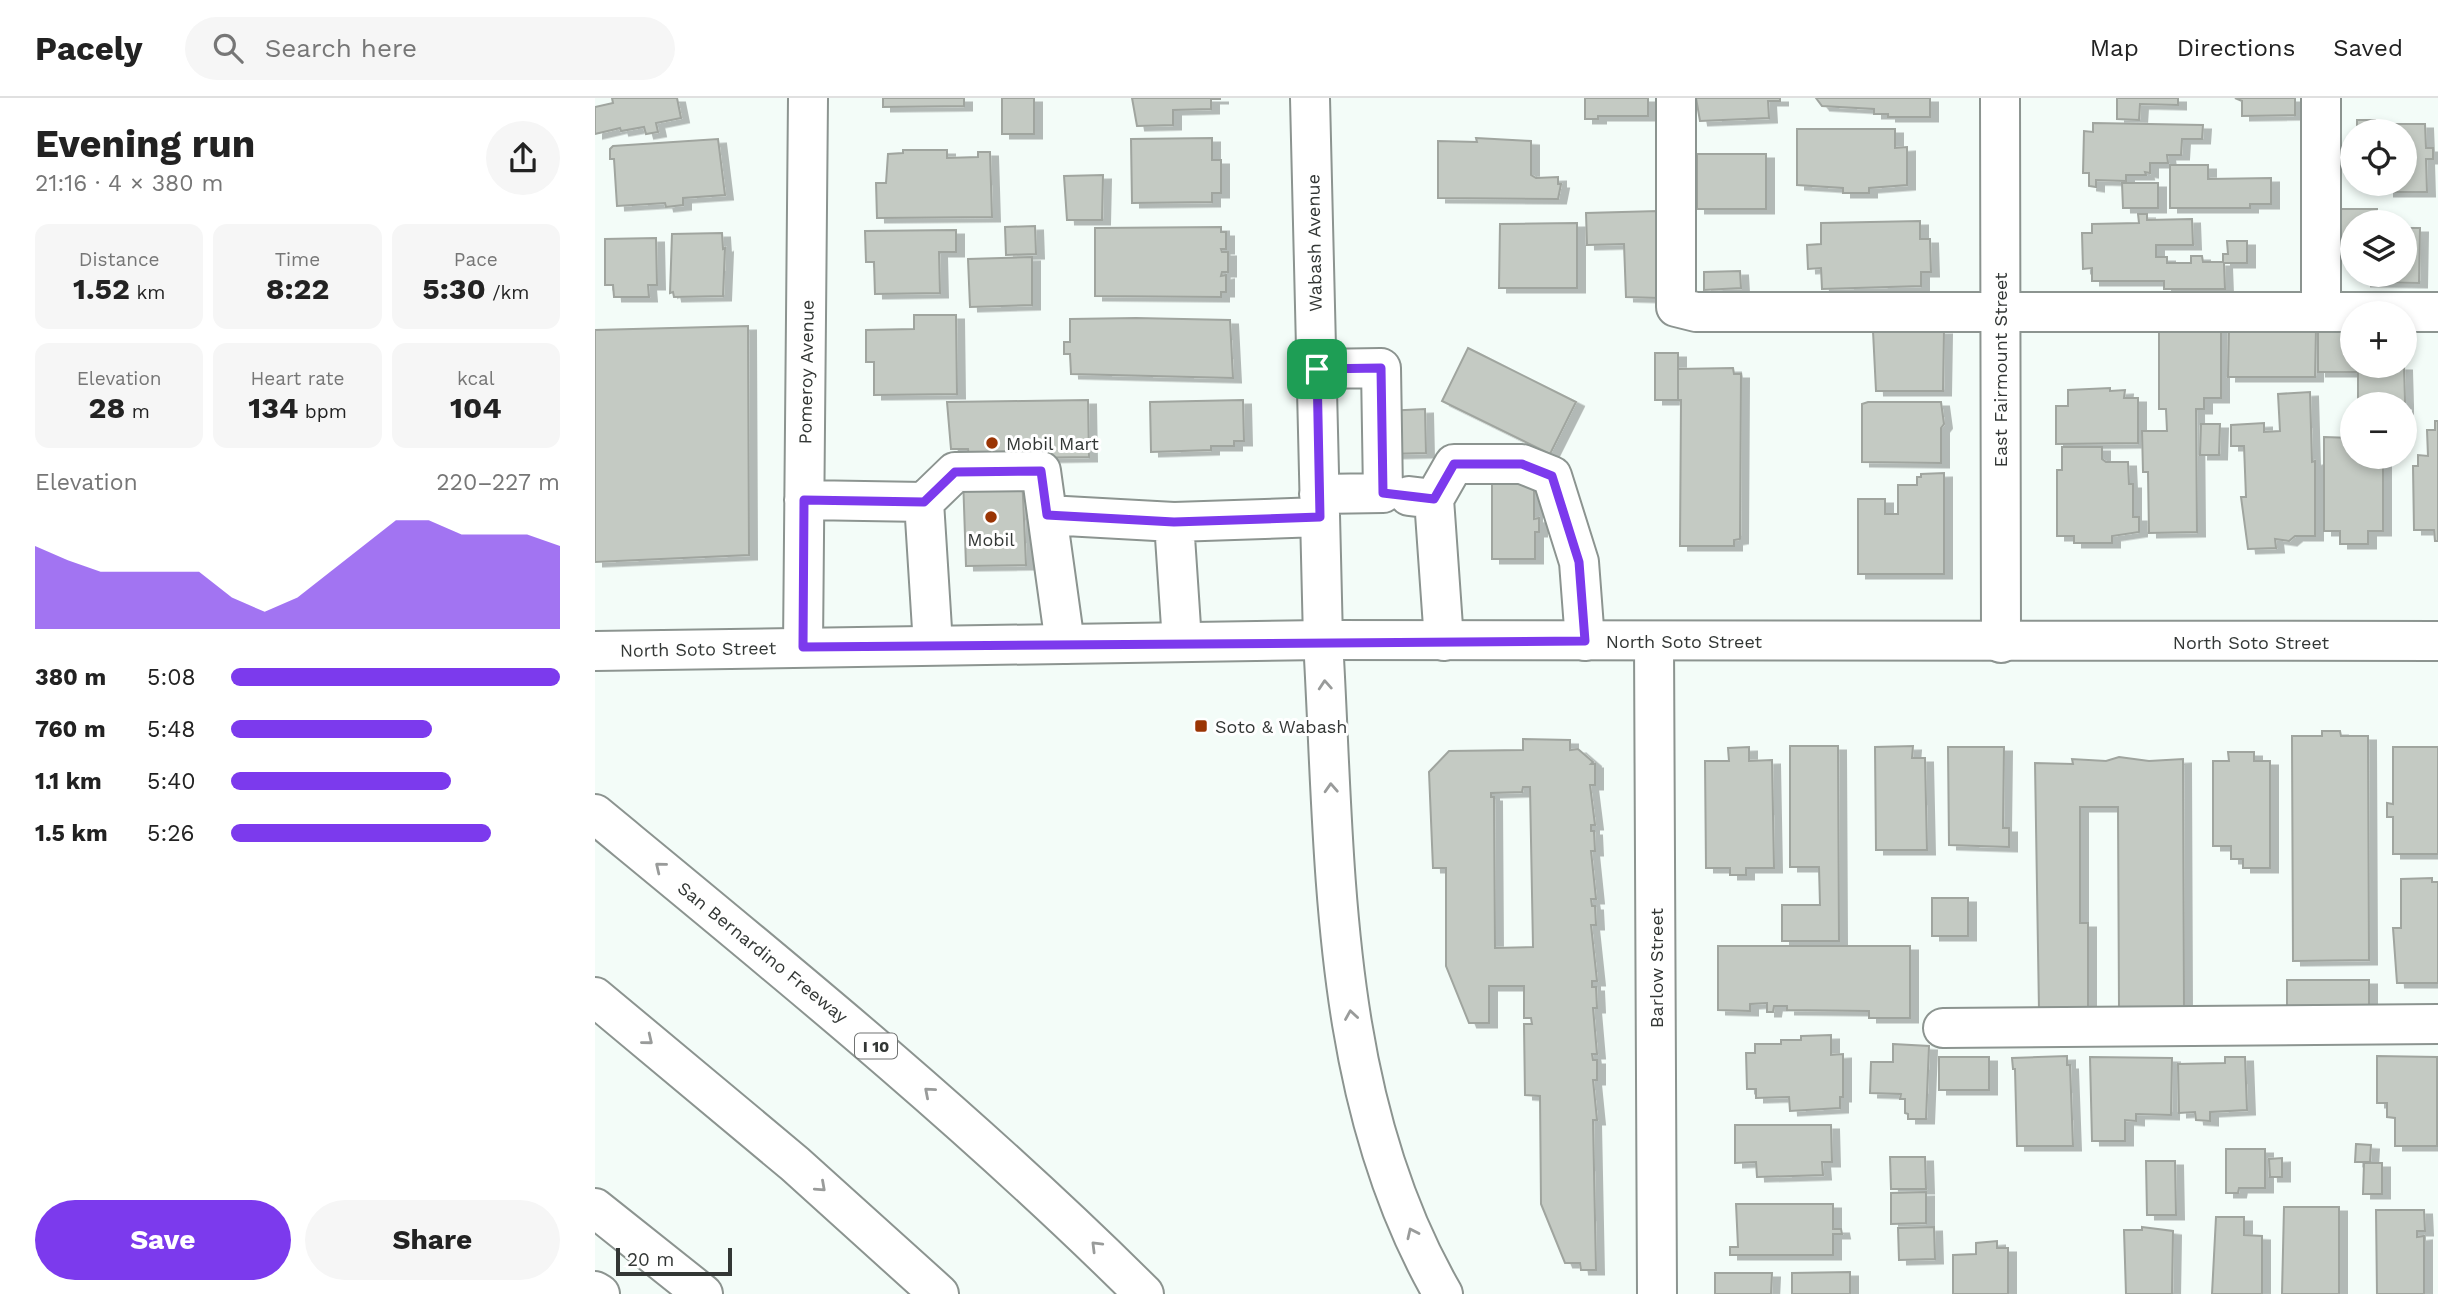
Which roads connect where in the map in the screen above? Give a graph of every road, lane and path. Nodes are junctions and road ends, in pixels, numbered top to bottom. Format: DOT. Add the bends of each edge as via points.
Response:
graph roads {
  1 [pos="808,98"];
  2 [pos="1310,98"];
  3 [pos="1676,98"];
  4 [pos="2000,98"];
  5 [pos="2321,98"];
  6 [pos="2321,312"];
  7 [pos="2438,312"];
  8 [pos="2000,314"];
  9 [pos="1317,369"];
  10 [pos="1383,493"];
  11 [pos="1434,499"];
  12 [pos="804,500"];
  13 [pos="924,502"];
  14 [pos="1319,505"];
  15 [pos="1047,515"];
  16 [pos="1174,522"];
  17 [pos="1323,640"];
  18 [pos="1444,641"];
  19 [pos="1585,641"];
  20 [pos="2438,641"];
  21 [pos="1182,642"];
  22 [pos="1654,642"];
  23 [pos="2001,643"];
  24 [pos="1065,644"];
  25 [pos="933,645"];
  26 [pos="803,647"];
  27 [pos="595,651"];
  28 [pos="595,814"];
  29 [pos="595,997"];
  30 [pos="2438,1024"];
  31 [pos="1943,1028"];
  32 [pos="595,1208"];
  33 [pos="595,1291"];
  34 [pos="600,1294"];
  35 [pos="703,1294"];
  36 [pos="939,1294"];
  37 [pos="1144,1294"];
  38 [pos="1443,1294"];
  39 [pos="1657,1294"];
  1 -- 12 [label="main road, Pomeroy Avenue"];
  2 -- 9 [label="main road, Wabash Avenue"];
  3 -- 8 [label="main road" via="1676,307 1696,312"];
  4 -- 8 [label="main road, East Fairmount Street"];
  5 -- 6 [label="main road"];
  6 -- 7 [label="main road"];
  6 -- 8 [label="main road"];
  8 -- 23 [label="main road, East Fairmount Street"];
  9 -- 10 [label="main road" via="1381,368"];
  9 -- 14 [label="main road, Wabash Avenue"];
  10 -- 11 [label="main road"];
  10 -- 14 [label="main road"];
  11 -- 18 [label="main road"];
  11 -- 19 [label="main road" via="1454,464 1522,464 1552,476 1579,562"];
  12 -- 13 [label="main road"];
  12 -- 26 [label="main road, Pomeroy Avenue"];
  13 -- 15 [label="main road" via="955,472 1041,471"];
  13 -- 25 [label="main road"];
  14 -- 16 [label="main road"];
  14 -- 17 [label="main road, Wabash Avenue"];
  15 -- 16 [label="main road"];
  15 -- 24 [label="main road"];
  16 -- 21 [label="main road"];
  17 -- 18 [label="main road, North Soto Street"];
  17 -- 21 [label="main road, North Soto Street"];
  38 -- 17 [label="main road, Wabash Avenue, one-way" via="1396,1198 1370,1116 1356,1041 1340,947"];
  18 -- 19 [label="main road, North Soto Street"];
  19 -- 22 [label="main road, North Soto Street"];
  20 -- 23 [label="main road, North Soto Street"];
  21 -- 24 [label="main road, North Soto Street"];
  22 -- 23 [label="main road, North Soto Street"];
  22 -- 39 [label="main road, Barlow Street"];
  24 -- 25 [label="main road, North Soto Street"];
  25 -- 26 [label="main road, North Soto Street"];
  26 -- 27 [label="main road, North Soto Street"];
  37 -- 28 [label="main road, San Bernardino Freeway / I 10, one-way" via="1048,1198 946,1107"];
  29 -- 36 [label="main road, one-way" via="795,1164"];
  30 -- 31 [label="main road"];
  32 -- 35 [label="main road"];
  33 -- 34 [label="main road"];
}
